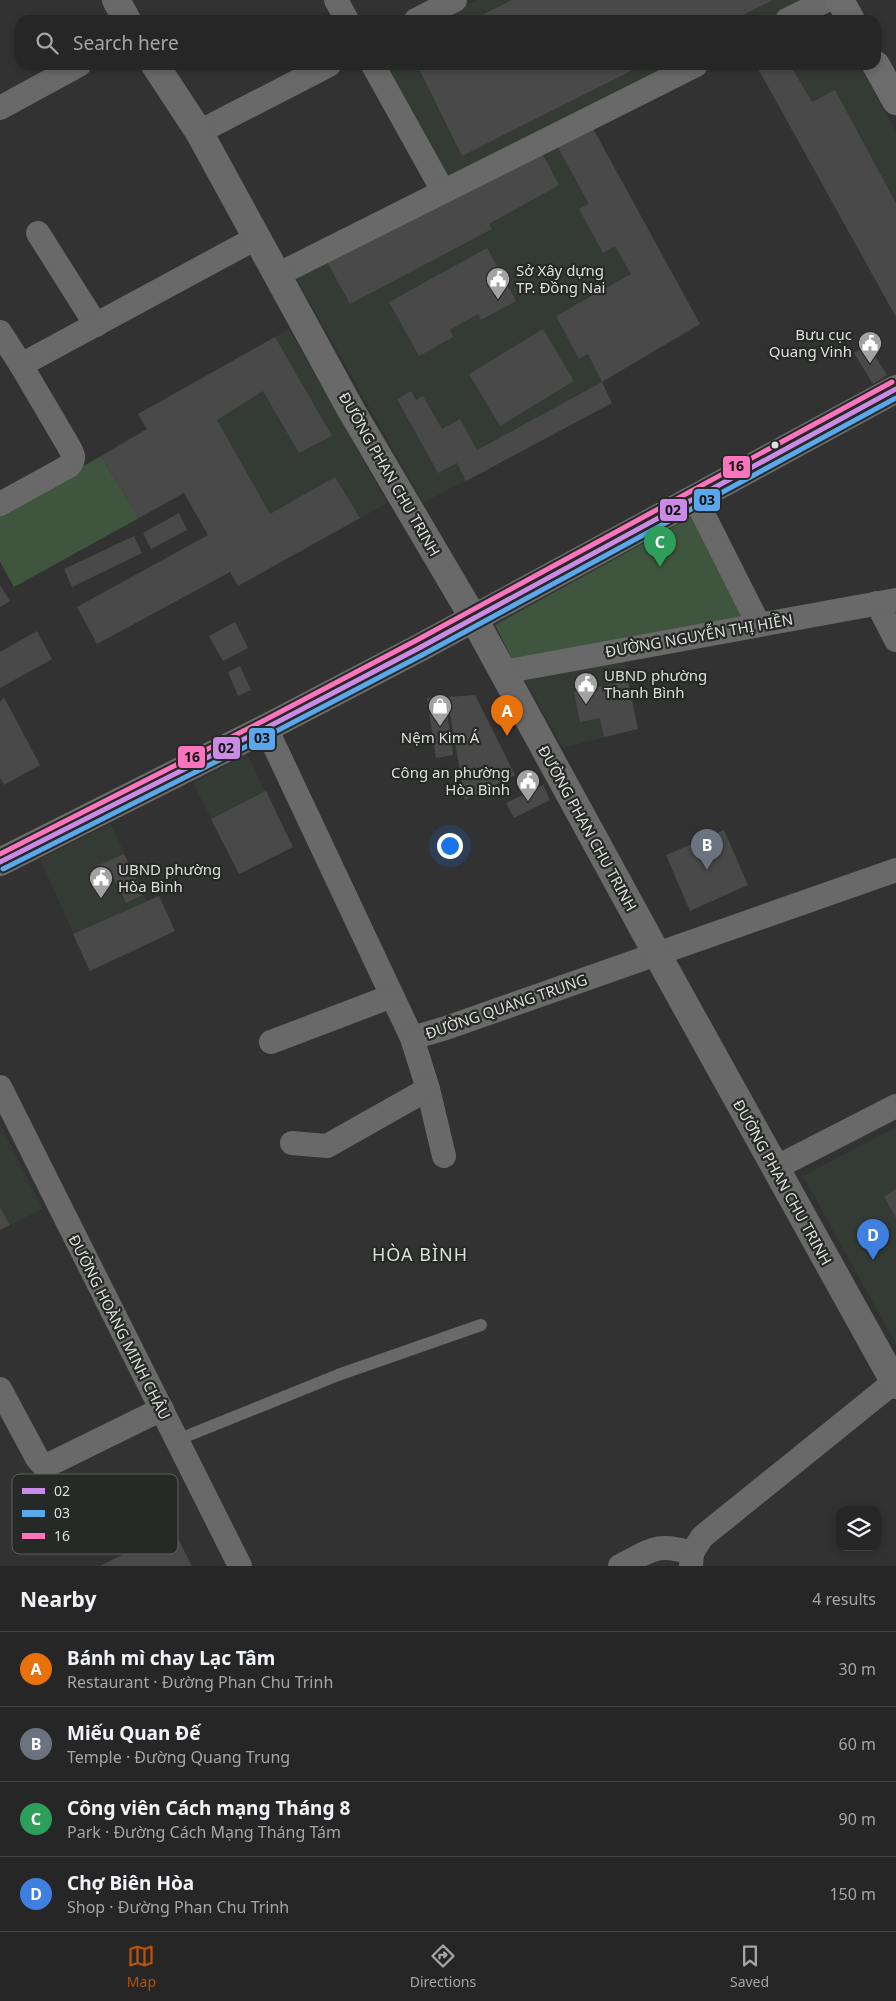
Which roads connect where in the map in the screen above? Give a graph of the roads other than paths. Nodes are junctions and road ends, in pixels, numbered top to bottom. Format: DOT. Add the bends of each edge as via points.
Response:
graph roads {
  1 [pos="116,0"];
  2 [pos="336,0"];
  3 [pos="455,0"];
  4 [pos="827,0"];
  5 [pos="840,0"];
  6 [pos="124,15"];
  7 [pos="344,15"];
  8 [pos="426,15"];
  9 [pos="797,15"];
  10 [pos="848,15"];
  11 [pos="70,70"];
  12 [pos="158,70"];
  13 [pos="319,70"];
  14 [pos="376,70"];
  15 [pos="686,70"];
  16 [pos="879,70"];
  17 [pos="896,101"];
  18 [pos="0,108"];
  19 [pos="199,132"];
  20 [pos="443,191"];
  21 [pos="38,233"];
  22 [pos="256,238"];
  23 [pos="277,274"];
  24 [pos="96,325"];
  25 [pos="0,332"];
  26 [pos="21,365"];
  27 [pos="896,389"];
  28 [pos="695,498"];
  29 [pos="0,504"];
  30 [pos="886,601"];
  31 [pos="474,619"];
  32 [pos="759,625"];
  33 [pos="896,640"];
  34 [pos="503,672"];
  35 [pos="266,728"];
  36 [pos="0,862"];
  37 [pos="896,870"];
  38 [pos="657,954"];
  39 [pos="392,996"];
  40 [pos="412,1038"];
  41 [pos="271,1042"];
  42 [pos="0,1087"];
  43 [pos="428,1089"];
  44 [pos="896,1106"];
  45 [pos="292,1143"];
  46 [pos="444,1156"];
  47 [pos="775,1168"];
  48 [pos="481,1325"];
  49 [pos="895,1384"];
  50 [pos="0,1389"];
  51 [pos="162,1409"];
  52 [pos="177,1440"];
  53 [pos="691,1559"];
  54 [pos="240,1566"];
  55 [pos="620,1566"];
  1 -- 6 [label="street"];
  2 -- 7 [label="street"];
  3 -- 8 [label="street"];
  4 -- 9 [label="street"];
  5 -- 10 [label="main road"];
  11 -- 18 [label="street"];
  12 -- 19 [label="street, ĐƯỜNG PHAN CHU TRINH"];
  13 -- 19 [label="street"];
  14 -- 20 [label="street"];
  15 -- 20 [label="street"];
  16 -- 17 [label="main road"];
  19 -- 22 [label="street, ĐƯỜNG PHAN CHU TRINH"];
  20 -- 23 [label="street"];
  21 -- 24 [label="street"];
  22 -- 23 [label="street, ĐƯỜNG PHAN CHU TRINH"];
  22 -- 24 [label="street"];
  23 -- 31 [label="street, ĐƯỜNG PHAN CHU TRINH" via="356,418"];
  24 -- 26 [label="street"];
  25 -- 26 [label="street"];
  26 -- 29 [label="street" via="74,461"];
  27 -- 28 [label="main road"];
  28 -- 31 [label="main road"];
  28 -- 32 [label="street"];
  30 -- 32 [label="street, ĐƯỜNG NGUYỄN THỊ HIỀN"];
  30 -- 33 [label="street"];
  31 -- 34 [label="street, ĐƯỜNG PHAN CHU TRINH"];
  31 -- 35 [label="main road"];
  32 -- 34 [label="street, ĐƯỜNG NGUYỄN THỊ HIỀN"];
  34 -- 38 [label="street, ĐƯỜNG PHAN CHU TRINH"];
  35 -- 36 [label="main road"];
  35 -- 39 [label="street, ĐƯỜNG QUANG TRUNG"];
  37 -- 38 [label="street, ĐƯỜNG QUANG TRUNG"];
  38 -- 40 [label="street, ĐƯỜNG QUANG TRUNG"];
  38 -- 47 [label="street, ĐƯỜNG PHAN CHU TRINH"];
  39 -- 40 [label="street, ĐƯỜNG QUANG TRUNG"];
  39 -- 41 [label="street"];
  40 -- 43 [label="street"];
  42 -- 51 [label="street, ĐƯỜNG HOÀNG MINH CHÂU"];
  43 -- 45 [label="street" via="327,1146"];
  43 -- 46 [label="street"];
  44 -- 47 [label="street"];
  47 -- 49 [label="street, ĐƯỜNG PHAN CHU TRINH"];
  48 -- 52 [label="lane" via="338,1375"];
  49 -- 53 [label="street" via="702,1537"];
  50 -- 51 [label="street" via="37,1458 48,1465"];
  51 -- 52 [label="street, ĐƯỜNG HOÀNG MINH CHÂU"];
  52 -- 54 [label="street, ĐƯỜNG HOÀNG MINH CHÂU"];
  53 -- 55 [label="street" via="665,1547 653,1549"];
}
